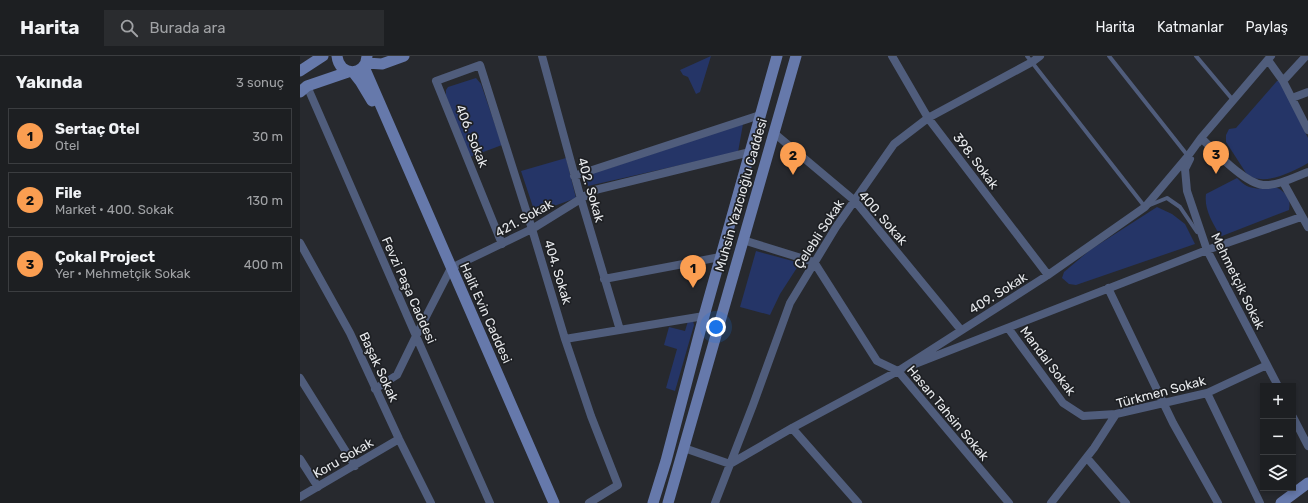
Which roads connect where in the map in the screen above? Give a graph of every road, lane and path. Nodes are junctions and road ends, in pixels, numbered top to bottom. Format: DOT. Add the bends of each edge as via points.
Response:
graph roads {
  1 [pos="323,56"];
  2 [pos="336,56"];
  3 [pos="404,56"];
  4 [pos="542,56"];
  5 [pos="777,56"];
  6 [pos="796,56"];
  7 [pos="892,56"];
  8 [pos="1040,56"];
  9 [pos="1109,56"];
  10 [pos="1196,56"];
  11 [pos="1306,56"];
  12 [pos="1270,58"];
  13 [pos="1029,59"];
  14 [pos="366,62"];
  15 [pos="480,65"];
  16 [pos="300,71"];
  17 [pos="351,72"];
  18 [pos="1283,81"];
  19 [pos="304,89"];
  20 [pos="1308,92"];
  21 [pos="1292,98"];
  22 [pos="1233,100"];
  23 [pos="760,115"];
  24 [pos="928,118"];
  25 [pos="1308,130"];
  26 [pos="774,132"];
  27 [pos="392,134"];
  28 [pos="1201,138"];
  29 [pos="750,152"];
  30 [pos="1188,156"];
  31 [pos="1308,172"];
  32 [pos="574,176"];
  33 [pos="1283,182"];
  34 [pos="581,199"];
  35 [pos="855,201"];
  36 [pos="1145,207"];
  37 [pos="1301,217"];
  38 [pos="1308,227"];
  39 [pos="532,229"];
  40 [pos="743,240"];
  41 [pos="300,243"];
  42 [pos="502,244"];
  43 [pos="1207,250"];
  44 [pos="720,257"];
  45 [pos="814,262"];
  46 [pos="451,268"];
  47 [pos="1048,275"];
  48 [pos="604,279"];
  49 [pos="1108,288"];
  50 [pos="704,316"];
  51 [pos="1008,328"];
  52 [pos="620,330"];
  53 [pos="961,330"];
  54 [pos="416,336"];
  55 [pos="565,339"];
  56 [pos="1267,365"];
  57 [pos="898,371"];
  58 [pos="300,378"];
  59 [pos="1276,383"];
  60 [pos="375,389"];
  61 [pos="1207,393"];
  62 [pos="1164,403"];
  63 [pos="1116,414"];
  64 [pos="1294,419"];
  65 [pos="792,428"];
  66 [pos="399,439"];
  67 [pos="1308,446"];
  68 [pos="684,448"];
  69 [pos="1087,458"];
  70 [pos="300,459"];
  71 [pos="730,464"];
  72 [pos="355,466"];
  73 [pos="1308,483"];
  74 [pos="318,487"];
  75 [pos="300,497"];
  76 [pos="430,503"];
  77 [pos="490,503"];
  78 [pos="554,503"];
  79 [pos="589,503"];
  80 [pos="653,503"];
  81 [pos="668,503"];
  82 [pos="715,503"];
  83 [pos="858,503"];
  84 [pos="1008,503"];
  85 [pos="1051,503"];
  86 [pos="1126,503"];
  87 [pos="1218,503"];
  88 [pos="1260,503"];
  89 [pos="1281,503"];
  1 -- 16 [label="main road"];
  2 -- 17 [label="main road, Halit Evin Caddesi" via="340,66"];
  3 -- 14 [label="main road" via="382,64"];
  4 -- 32 [label="street, 402. Sokak"];
  5 -- 23 [label="main road, Muhsin Yazıcıoğlu Caddesi"];
  6 -- 26 [label="main road, Muhsin Yazıcıoğlu Caddesi"];
  7 -- 24 [label="street, 398. Sokak"];
  8 -- 13 [label="street, Çelebli Sokak"];
  9 -- 30 [label="lane"];
  10 -- 22 [label="lane"];
  11 -- 18 [label="street"];
  12 -- 18 [label="street"];
  12 -- 22 [label="street, 409. Sokak"];
  13 -- 24 [label="street, Çelebli Sokak"];
  13 -- 36 [label="lane"];
  14 -- 17 [label="main road" via="360,69"];
  14 -- 27 [label="main road, Halit Evin Caddesi"];
  15 -- 39 [label="street, 404. Sokak"];
  15 -- 42 [label="street, 406. Sokak" via="436,81"];
  17 -- 19 [label="main road"];
  17 -- 27 [label="main road, Halit Evin Caddesi" via="360,81"];
  18 -- 21 [label="street"];
  19 -- 54 [label="street, Fevzi Paşa Caddesi"];
  20 -- 21 [label="street"];
  21 -- 25 [label="street"];
  22 -- 28 [label="street, 409. Sokak"];
  23 -- 29 [label="main road, Muhsin Yazıcıoğlu Caddesi"];
  23 -- 32 [label="street"];
  24 -- 35 [label="street, Çelebli Sokak" via="894,144"];
  24 -- 47 [label="street, 398. Sokak"];
  26 -- 35 [label="street, 400. Sokak"];
  26 -- 40 [label="main road, Muhsin Yazıcıoğlu Caddesi"];
  27 -- 46 [label="main road, Halit Evin Caddesi"];
  28 -- 30 [label="street, 409. Sokak"];
  28 -- 33 [label="street" via="1247,180 1263,185"];
  28 -- 43 [label="street, Mehmetçik Sokak" via="1185,169 1187,191"];
  29 -- 34 [label="street, 421. Sokak" via="595,190"];
  29 -- 44 [label="main road, Muhsin Yazıcıoğlu Caddesi"];
  30 -- 36 [label="street, 409. Sokak"];
  31 -- 33 [label="street"];
  32 -- 34 [label="street, 402. Sokak"];
  33 -- 37 [label="street"];
  34 -- 39 [label="street, 421. Sokak"];
  34 -- 48 [label="street, 402. Sokak"];
  35 -- 45 [label="street, Çelebli Sokak"];
  35 -- 53 [label="street, 400. Sokak"];
  36 -- 43 [label="lane" via="1167,198 1180,207"];
  36 -- 47 [label="street, 409. Sokak"];
  37 -- 38 [label="street"];
  37 -- 43 [label="street"];
  39 -- 42 [label="street, 421. Sokak"];
  39 -- 55 [label="street, 404. Sokak"];
  40 -- 45 [label="street"];
  40 -- 68 [label="main road, Muhsin Yazıcıoğlu Caddesi"];
  41 -- 60 [label="street, Başak Sokak" via="350,333"];
  42 -- 46 [label="street, 421. Sokak"];
  43 -- 49 [label="street"];
  43 -- 56 [label="street, Mehmetçik Sokak"];
  44 -- 48 [label="street"];
  44 -- 50 [label="main road, Muhsin Yazıcıoğlu Caddesi"];
  45 -- 57 [label="street, Hasan Tahsin Sokak" via="878,360"];
  45 -- 71 [label="street, Çelebli Sokak" via="790,303"];
  46 -- 54 [label="street"];
  46 -- 78 [label="main road, Halit Evin Caddesi"];
  47 -- 53 [label="street, 409. Sokak"];
  48 -- 52 [label="street, 402. Sokak"];
  49 -- 51 [label="street"];
  49 -- 62 [label="street"];
  50 -- 52 [label="street"];
  50 -- 80 [label="main road, Muhsin Yazıcıoğlu Caddesi"];
  51 -- 57 [label="street"];
  51 -- 63 [label="street, Mandal Sokak" via="1062,403 1083,416"];
  52 -- 55 [label="street"];
  53 -- 57 [label="street, 409. Sokak"];
  54 -- 60 [label="street" via="398,375"];
  54 -- 77 [label="street, Fevzi Paşa Caddesi"];
  55 -- 79 [label="street, 404. Sokak" via="618,485"];
  56 -- 59 [label="street, Mehmetçik Sokak"];
  56 -- 61 [label="street, Türkmen Sokak"];
  57 -- 65 [label="street, 409. Sokak"];
  57 -- 84 [label="street, Hasan Tahsin Sokak"];
  58 -- 72 [label="street"];
  60 -- 66 [label="street, Başak Sokak"];
  61 -- 62 [label="street, Türkmen Sokak"];
  61 -- 88 [label="street"];
  62 -- 63 [label="street, Türkmen Sokak"];
  62 -- 87 [label="street"];
  63 -- 69 [label="street, Türkmen Sokak"];
  64 -- 67 [label="street"];
  65 -- 71 [label="street, 409. Sokak"];
  65 -- 83 [label="street"];
  66 -- 72 [label="street, Koru Sokak"];
  66 -- 76 [label="street, Başak Sokak"];
  68 -- 71 [label="street"];
  68 -- 81 [label="main road, Muhsin Yazıcıoğlu Caddesi"];
  69 -- 85 [label="street, Türkmen Sokak"];
  69 -- 86 [label="street"];
  70 -- 74 [label="street"];
  71 -- 82 [label="street, Çelebli Sokak"];
  72 -- 74 [label="street, Koru Sokak"];
  73 -- 89 [label="main road"];
  74 -- 75 [label="street, Koru Sokak"];
}
